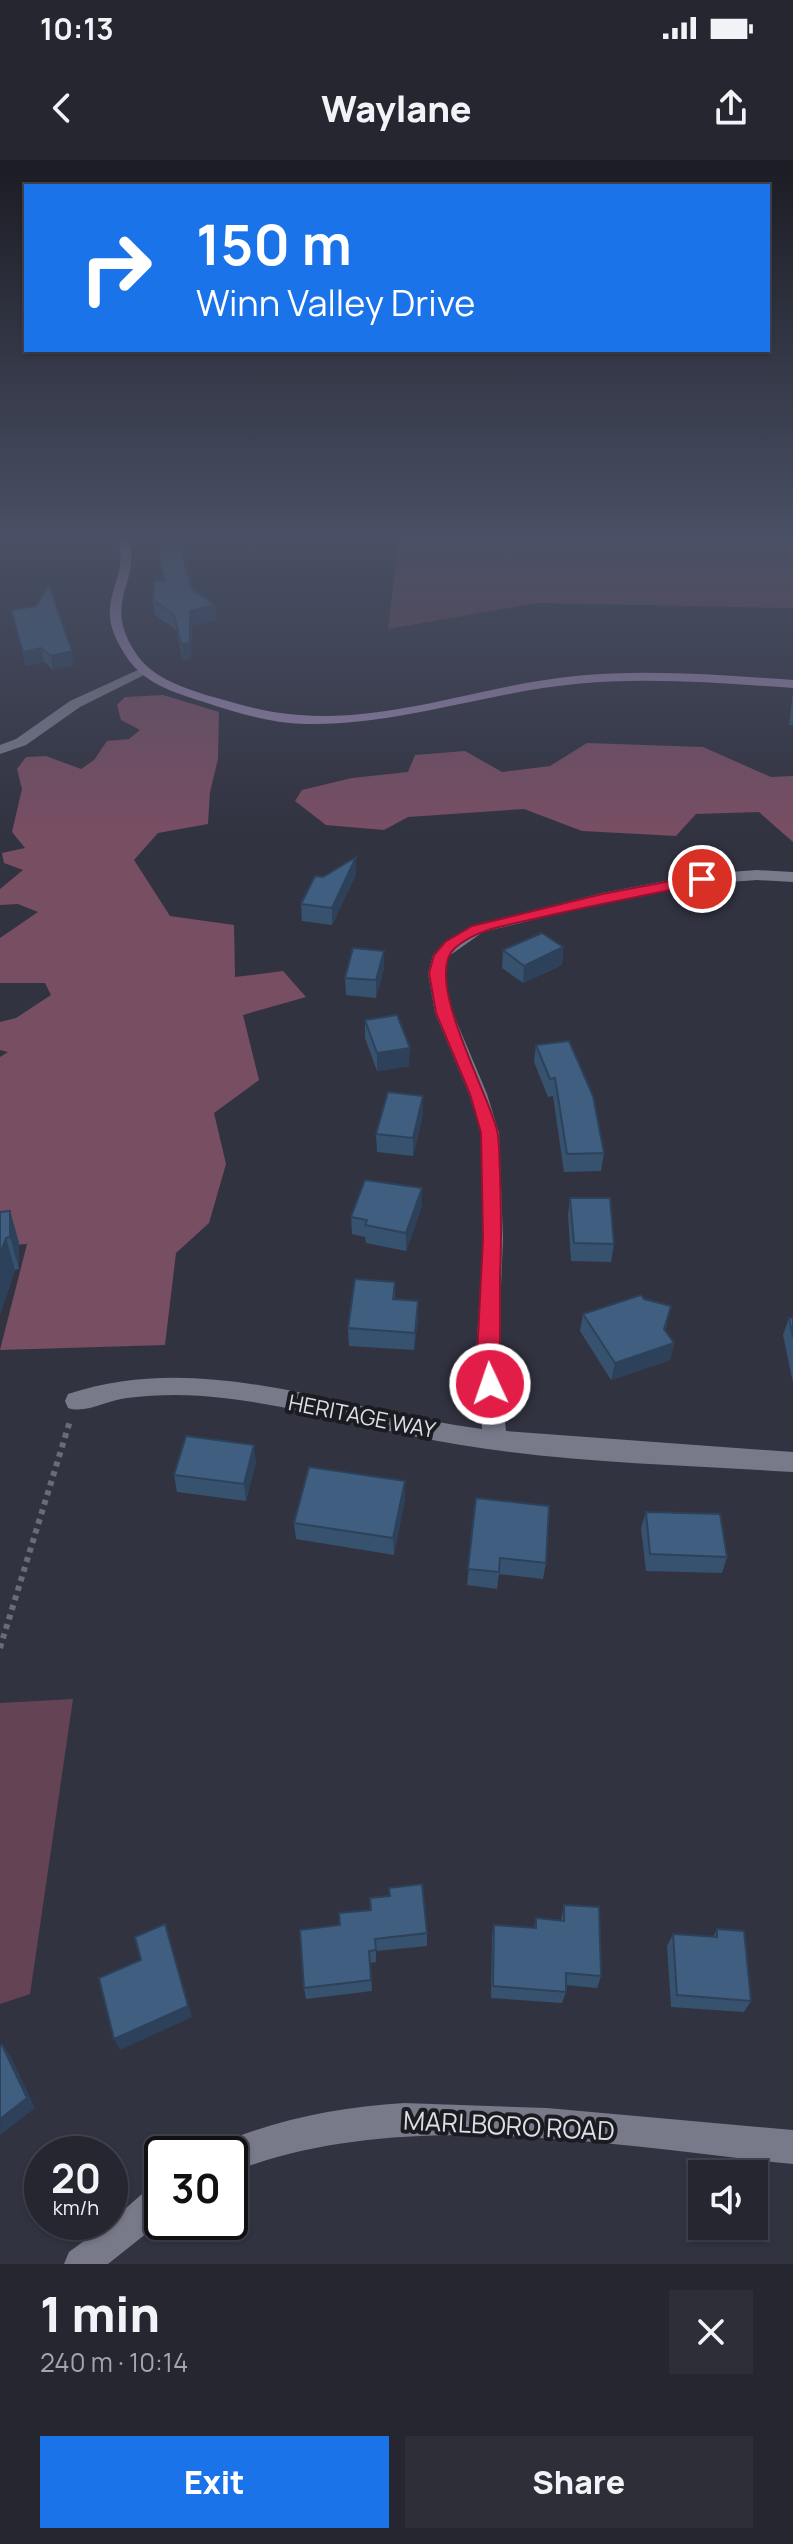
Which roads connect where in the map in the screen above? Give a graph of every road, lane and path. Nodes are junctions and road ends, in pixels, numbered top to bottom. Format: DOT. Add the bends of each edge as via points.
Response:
graph roads {
  1 [pos="122,635"];
  2 [pos="144,672"];
  3 [pos="793,684"];
  4 [pos="0,750"];
  5 [pos="793,877"];
  6 [pos="76,1401"];
  7 [pos="495,1440"];
  8 [pos="793,1462"];
  9 [pos="0,1648"];
  10 [pos="793,2147"];
  11 [pos="248,2149"];
  12 [pos="144,2213"];
  13 [pos="81,2264"];
  1 -- 2 [label="street"];
  2 -- 3 [label="street" via="185,692 264,715 339,719 612,677"];
  2 -- 4 [label="street" via="75,704 21,742"];
  5 -- 7 [label="street" via="702,879 602,898 477,929 441,955 436,973 444,1013 490,1133 493,1239 487,1356"];
  6 -- 7 [label="street, HERITAGE WAY" via="103,1391 201,1387"];
  6 -- 9 [label="path"];
  7 -- 8 [label="street, HERITAGE WAY"];
  10 -- 11 [label="street, MARLBORO ROAD" via="558,2124 430,2118 352,2121"];
  12 -- 13 [label="street"];
}
